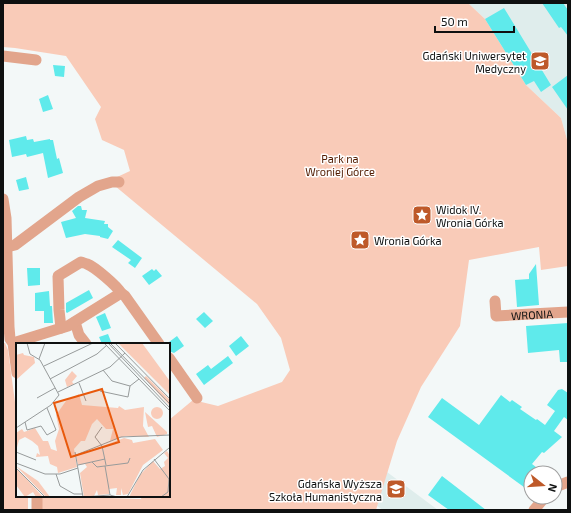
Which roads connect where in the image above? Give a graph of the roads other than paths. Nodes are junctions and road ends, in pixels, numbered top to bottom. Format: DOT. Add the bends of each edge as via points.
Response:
graph roads {
  1 [pos="3,58"];
  2 [pos="36,60"];
  3 [pos="119,182"];
  4 [pos="3,199"];
  5 [pos="7,247"];
  6 [pos="121,293"];
  7 [pos="495,301"];
  8 [pos="568,312"];
  9 [pos="75,322"];
  10 [pos="61,328"];
  11 [pos="9,340"];
  12 [pos="81,341"];
  13 [pos="158,343"];
  14 [pos="170,359"];
  15 [pos="16,369"];
  16 [pos="197,398"];
  17 [pos="37,497"];
  18 [pos="37,510"];
  1 -- 2 [label="street"];
  3 -- 5 [label="street" via="98,186 79,197 15,245"];
  4 -- 5 [label="street"];
  5 -- 11 [label="street"];
  6 -- 9 [label="street"];
  6 -- 10 [label="street" via="101,273 81,262 58,276"];
  6 -- 13 [label="street"];
  7 -- 8 [label="street, WRONIA" via="496,316"];
  9 -- 10 [label="street"];
  9 -- 12 [label="street"];
  10 -- 11 [label="street"];
  11 -- 15 [label="street"];
  14 -- 16 [label="street"];
  17 -- 18 [label="street"];
}
